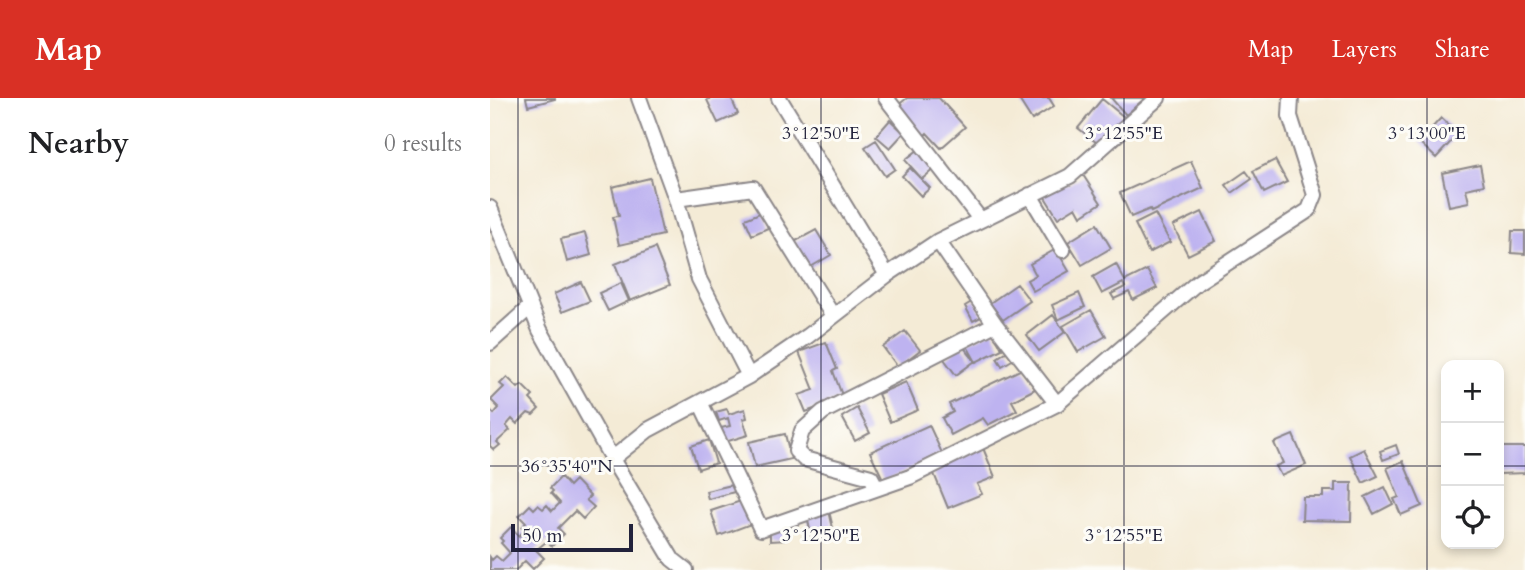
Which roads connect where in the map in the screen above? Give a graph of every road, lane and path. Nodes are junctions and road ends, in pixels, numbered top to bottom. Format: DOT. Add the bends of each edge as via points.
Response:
graph roads {
  1 [pos="639,98"];
  2 [pos="779,98"];
  3 [pos="886,98"];
  4 [pos="1158,98"];
  5 [pos="1291,98"];
  6 [pos="1030,195"];
  7 [pos="676,199"];
  8 [pos="490,208"];
  9 [pos="980,219"];
  10 [pos="938,241"];
  11 [pos="1063,250"];
  12 [pos="887,275"];
  13 [pos="530,307"];
  14 [pos="833,316"];
  15 [pos="995,324"];
  16 [pos="490,342"];
  17 [pos="749,376"];
  18 [pos="700,402"];
  19 [pos="1057,404"];
  20 [pos="612,459"];
  21 [pos="877,488"];
  22 [pos="686,570"];
  1 -- 7 [label="street"];
  2 -- 12 [label="street"];
  3 -- 9 [label="street"];
  4 -- 6 [label="street" via="1070,176"];
  5 -- 19 [label="street" via="1290,116 1315,195 1309,210 1198,282"];
  6 -- 9 [label="street"];
  6 -- 11 [label="street"];
  7 -- 14 [label="street" via="752,188"];
  7 -- 17 [label="street" via="699,279"];
  8 -- 13 [label="street"];
  9 -- 10 [label="street"];
  10 -- 12 [label="street"];
  10 -- 15 [label="street"];
  12 -- 14 [label="street"];
  13 -- 16 [label="street"];
  13 -- 20 [label="street"];
  14 -- 17 [label="street"];
  15 -- 19 [label="street"];
  15 -- 21 [label="street" via="823,412 802,431 796,451 804,459 871,477"];
  17 -- 18 [label="street"];
  18 -- 20 [label="street" via="648,429"];
  18 -- 21 [label="street" via="761,529"];
  19 -- 21 [label="street" via="910,477"];
  20 -- 22 [label="street" via="672,559"];
}
